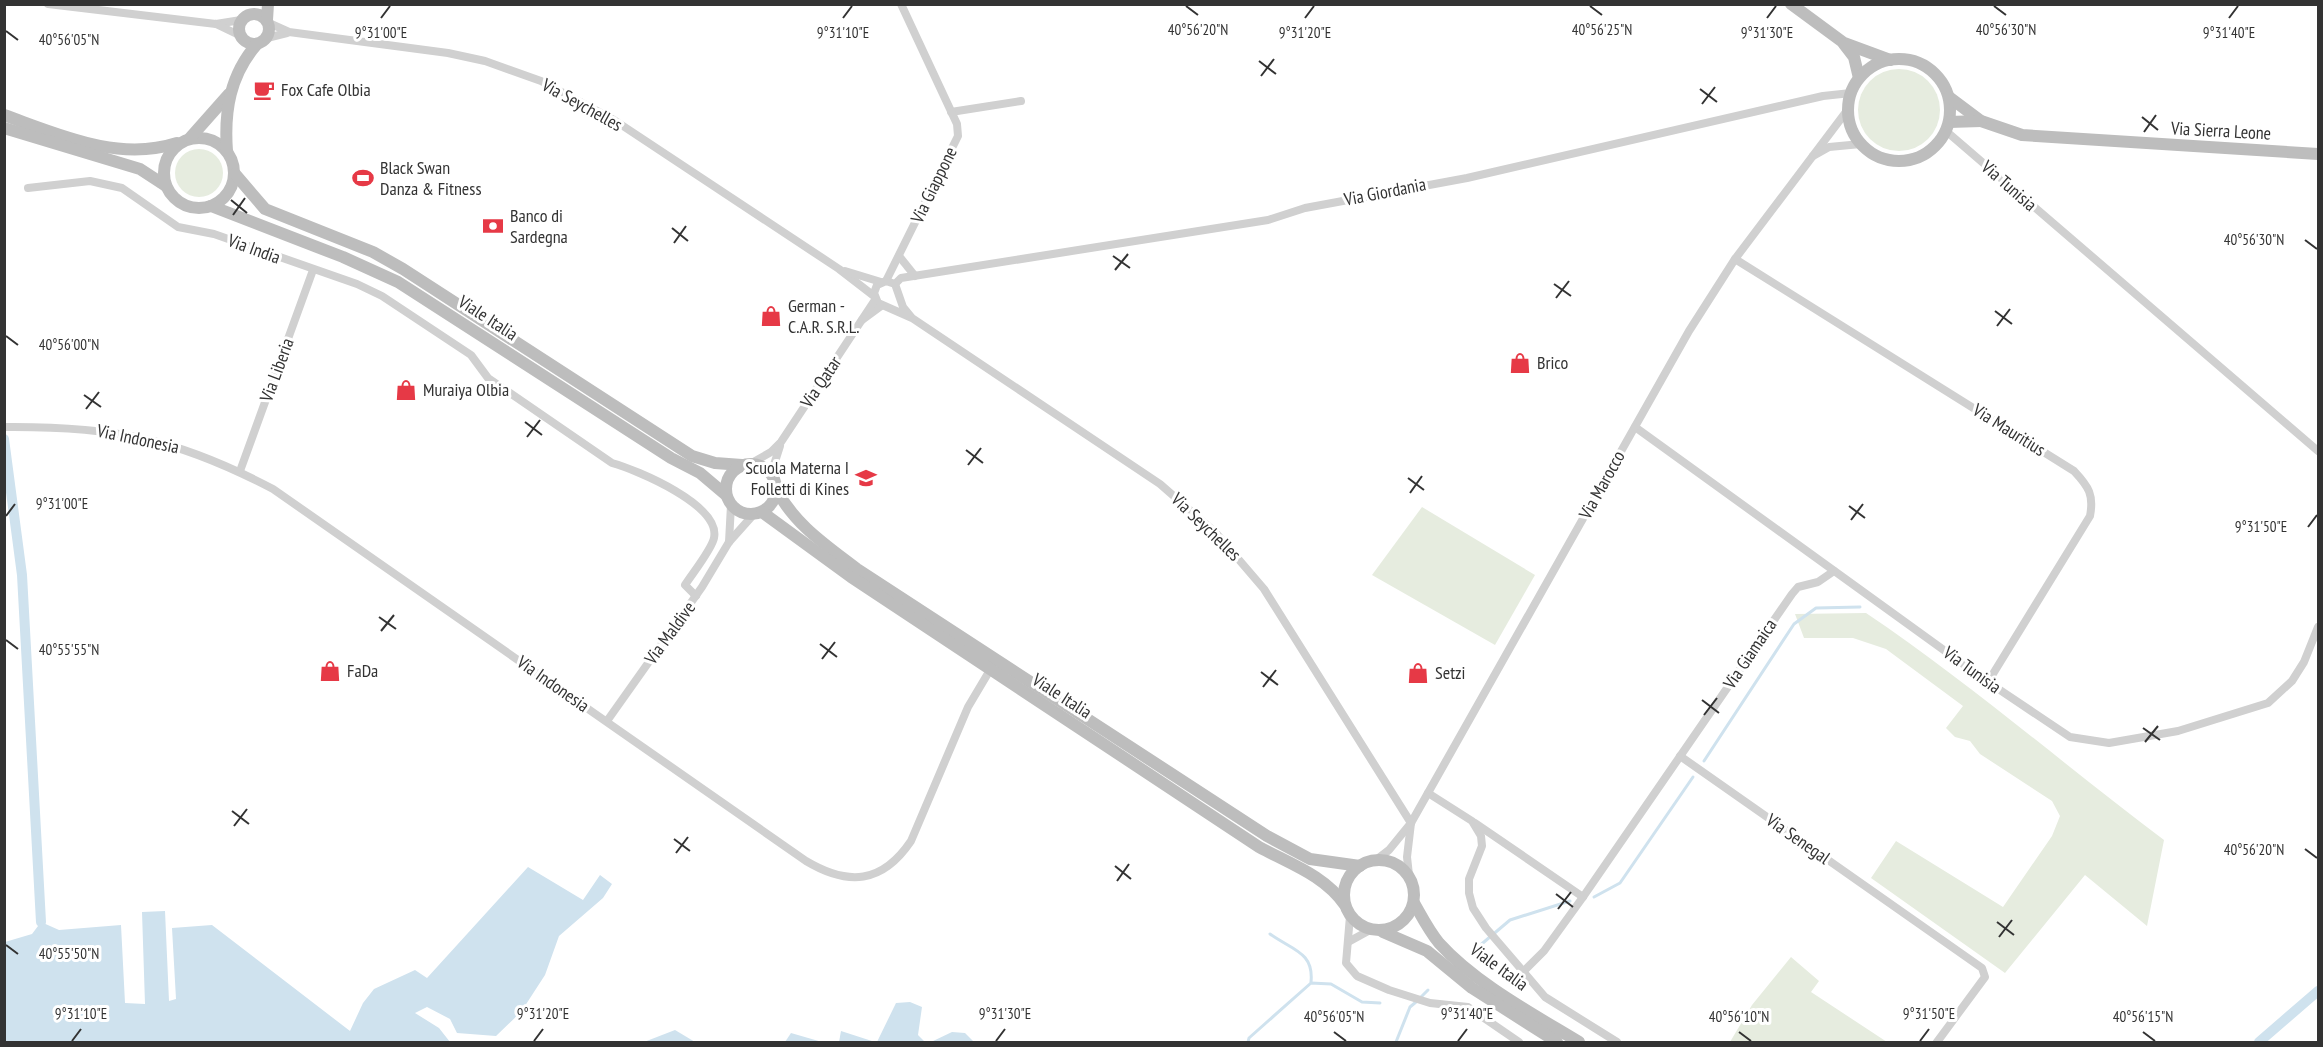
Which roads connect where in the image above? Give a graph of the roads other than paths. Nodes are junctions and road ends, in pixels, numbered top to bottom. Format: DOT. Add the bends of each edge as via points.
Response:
graph roads {
  1 [pos="48,4"];
  2 [pos="268,4"];
  3 [pos="901,4"];
  4 [pos="1793,5"];
  5 [pos="252,13"];
  6 [pos="268,22"];
  7 [pos="216,24"];
  8 [pos="289,32"];
  9 [pos="242,38"];
  10 [pos="262,41"];
  11 [pos="1844,43"];
  12 [pos="1890,60"];
  13 [pos="242,63"];
  14 [pos="1860,78"];
  15 [pos="230,93"];
  16 [pos="1851,93"];
  17 [pos="1949,97"];
  18 [pos="1021,101"];
  19 [pos="1849,108"];
  20 [pos="951,112"];
  21 [pos="4,115"];
  22 [pos="1980,121"];
  23 [pos="1948,127"];
  24 [pos="4,128"];
  25 [pos="186,140"];
  26 [pos="1862,144"];
  27 [pos="227,151"];
  28 [pos="2319,154"];
  29 [pos="1809,157"];
  30 [pos="235,174"];
  31 [pos="166,186"];
  32 [pos="28,188"];
  33 [pos="211,206"];
  34 [pos="899,256"];
  35 [pos="1735,259"];
  36 [pos="839,269"];
  37 [pos="313,270"];
  38 [pos="915,276"];
  39 [pos="883,282"];
  40 [pos="898,291"];
  41 [pos="879,302"];
  42 [pos="912,318"];
  43 [pos="4,427"];
  44 [pos="1635,427"];
  45 [pos="781,442"];
  46 [pos="2319,451"];
  47 [pos="746,464"];
  48 [pos="240,471"];
  49 [pos="771,474"];
  50 [pos="776,489"];
  51 [pos="728,500"];
  52 [pos="758,513"];
  53 [pos="729,542"];
  54 [pos="1834,571"];
  55 [pos="696,596"];
  56 [pos="2319,627"];
  57 [pos="990,670"];
  58 [pos="1988,682"];
  59 [pos="607,722"];
  60 [pos="1680,756"];
  61 [pos="1428,793"];
  62 [pos="1472,821"];
  63 [pos="1411,823"];
  64 [pos="1376,860"];
  65 [pos="1360,866"];
  66 [pos="1409,875"];
  67 [pos="1584,897"];
  68 [pos="1414,903"];
  69 [pos="1348,910"];
  70 [pos="1376,931"];
  71 [pos="1350,941"];
  72 [pos="1523,972"];
  73 [pos="1519,1042"];
  74 [pos="1557,1042"];
  75 [pos="1579,1042"];
  76 [pos="1617,1042"];
  77 [pos="1937,1042"];
  1 -- 7 [label="street"];
  2 -- 6 [label="main road"];
  3 -- 20 [label="street, Via Giappone"];
  4 -- 11 [label="main road"];
  5 -- 6 [label="main road"];
  5 -- 7 [label="street"];
  5 -- 9 [label="main road" via="239,26"];
  6 -- 8 [label="street, Via Seychelles"];
  6 -- 10 [label="main road"];
  7 -- 9 [label="street"];
  8 -- 10 [label="street, Via Seychelles"];
  8 -- 36 [label="street, Via Seychelles" via="448,53 485,61 541,81 614,120"];
  9 -- 10 [label="main road"];
  9 -- 13 [label="main road"];
  10 -- 13 [label="main road"];
  11 -- 12 [label="main road"];
  11 -- 14 [label="main road" via="1854,57"];
  12 -- 14 [label="main road"];
  12 -- 17 [label="main road" via="1910,60 1929,69 1942,82"];
  13 -- 15 [label="main road"];
  14 -- 16 [label="main road"];
  15 -- 25 [label="main road"];
  15 -- 27 [label="main road"];
  16 -- 19 [label="main road"];
  16 -- 38 [label="street, Via Giordania" via="1812,98 1467,178 1305,208 1268,220"];
  17 -- 22 [label="main road, Via Sierra Leone"];
  17 -- 23 [label="main road"];
  18 -- 20 [label="street"];
  19 -- 26 [label="main road" via="1850,123"];
  19 -- 29 [label="street, Via Marocco"];
  20 -- 34 [label="street, Via Giappone" via="958,136"];
  21 -- 25 [label="main road" via="118,150 148,151"];
  22 -- 23 [label="main road, Via Sierra Leone"];
  22 -- 28 [label="main road, Via Sierra Leone" via="2022,135 2047,138"];
  23 -- 26 [label="main road" via="1934,148 1921,157 1904,161 1890,161"];
  23 -- 46 [label="street, Via Tunisia"];
  24 -- 31 [label="main road" via="140,169"];
  25 -- 27 [label="main road" via="206,138"];
  25 -- 31 [label="main road" via="171,151 165,163"];
  26 -- 29 [label="street" via="1829,147"];
  27 -- 30 [label="main road"];
  29 -- 35 [label="street, Via Marocco"];
  30 -- 33 [label="main road" via="223,199"];
  30 -- 47 [label="main road, Viale Italia" via="265,209 373,252 403,269 692,456 715,464"];
  31 -- 33 [label="main road" via="186,206"];
  32 -- 37 [label="street, Via India" via="90,181 122,188 178,227 213,234"];
  33 -- 51 [label="main road, Viale Italia" via="342,256 398,282 700,473"];
  34 -- 38 [label="street"];
  34 -- 39 [label="street, Via Giappone"];
  34 -- 40 [label="street, Via Giappone"];
  35 -- 44 [label="street, Via Marocco"];
  35 -- 58 [label="street, Via Mauritius" via="2074,471 2087,485 2093,498 2090,516"];
  36 -- 39 [label="street, Via Seychelles"];
  36 -- 41 [label="street, Via Seychelles"];
  37 -- 48 [label="street, Via Liberia"];
  37 -- 55 [label="street, Via India" via="382,296 471,355 488,378 612,463 632,468 674,490 712,522 714,539 685,585"];
  38 -- 40 [label="street, Via Giordania" via="902,278"];
  39 -- 40 [label="street, Via Seychelles"];
  39 -- 41 [label="street, Via Giappone" via="875,288"];
  40 -- 41 [label="street" via="895,304"];
  40 -- 42 [label="street, Via Seychelles"];
  41 -- 42 [label="street, Via Seychelles"];
  41 -- 45 [label="street, Via Qatar" via="867,310"];
  42 -- 63 [label="street, Via Seychelles" via="1160,484 1216,533 1264,589"];
  43 -- 48 [label="street, Via Indonesia" via="87,428 159,440"];
  44 -- 54 [label="street, Via Tunisia"];
  44 -- 61 [label="street, Via Marocco"];
  45 -- 47 [label="street" via="771,452"];
  45 -- 49 [label="street"];
  47 -- 49 [label="main road" via="763,466"];
  47 -- 51 [label="main road" via="728,477"];
  48 -- 59 [label="street, Via Indonesia" via="273,489"];
  49 -- 50 [label="main road"];
  50 -- 52 [label="main road" via="773,501"];
  50 -- 65 [label="main road, Viale Italia" via="807,531 857,569 1267,836 1310,859"];
  51 -- 52 [label="main road" via="743,514"];
  51 -- 53 [label="street, Via Maldive"];
  52 -- 53 [label="street, Via Maldive"];
  52 -- 57 [label="main road, Viale Italia"];
  53 -- 55 [label="street, Via Maldive"];
  54 -- 58 [label="street, Via Tunisia"];
  54 -- 60 [label="street, Via Giamaica" via="1818,582 1798,586 1791,594"];
  55 -- 59 [label="street, Via Maldive"];
  56 -- 58 [label="street, Via Tunisia" via="2292,681 2268,703 2178,730 2109,743 2070,738"];
  57 -- 59 [label="street, Via Indonesia" via="968,707 907,846 892,865 854,878 836,876 806,861"];
  57 -- 69 [label="main road, Viale Italia" via="1259,847 1312,873 1325,882"];
  60 -- 67 [label="street"];
  60 -- 77 [label="street, Via Senegal" via="1982,968 1985,977"];
  61 -- 62 [label="street"];
  61 -- 63 [label="street, Via Marocco"];
  62 -- 67 [label="street"];
  62 -- 72 [label="street" via="1482,846 1469,879 1473,908"];
  63 -- 64 [label="street, Via Marocco"];
  63 -- 66 [label="street, Via Marocco"];
  64 -- 65 [label="main road"];
  64 -- 66 [label="main road" via="1394,863"];
  65 -- 69 [label="main road" via="1346,883"];
  66 -- 68 [label="main road"];
  67 -- 72 [label="street" via="1544,951"];
  68 -- 70 [label="main road" via="1403,923"];
  68 -- 75 [label="main road, Viale Italia" via="1429,930 1457,959 1506,996"];
  69 -- 70 [label="main road"];
  69 -- 71 [label="street"];
  70 -- 71 [label="street"];
  70 -- 74 [label="main road, Viale Italia" via="1427,951 1472,988"];
  71 -- 73 [label="street" via="1346,963 1357,976 1424,1001 1468,1007"];
  72 -- 76 [label="street" via="1560,1009"];
}
